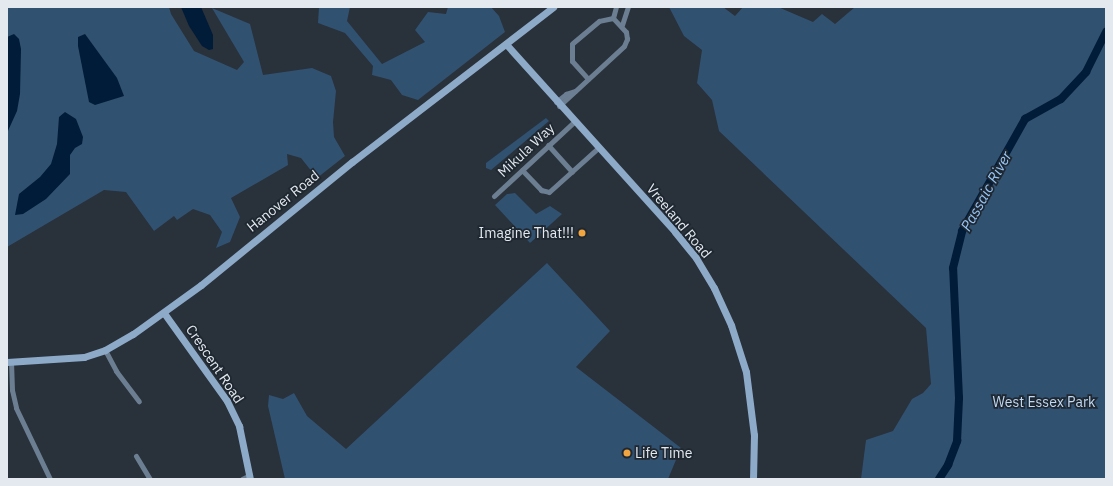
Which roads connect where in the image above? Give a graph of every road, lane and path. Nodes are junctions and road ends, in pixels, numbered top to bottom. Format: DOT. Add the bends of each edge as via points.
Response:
graph roads {
  1 [pos="554,7"];
  2 [pos="616,7"];
  3 [pos="628,7"];
  4 [pos="613,18"];
  5 [pos="622,25"];
  6 [pos="506,44"];
  7 [pos="588,79"];
  8 [pos="558,104"];
  9 [pos="574,122"];
  10 [pos="548,146"];
  11 [pos="598,148"];
  12 [pos="522,170"];
  13 [pos="572,172"];
  14 [pos="494,196"];
  15 [pos="164,313"];
  16 [pos="105,350"];
  17 [pos="9,361"];
  18 [pos="139,401"];
  19 [pos="136,456"];
  20 [pos="250,477"];
  21 [pos="50,479"];
  22 [pos="150,479"];
  23 [pos="242,479"];
  24 [pos="753,479"];
  1 -- 6 [label="street, Hanover Road"];
  2 -- 4 [label="street"];
  3 -- 5 [label="street"];
  4 -- 5 [label="street"];
  4 -- 7 [label="street" via="599,21 572,44 572,61"];
  5 -- 7 [label="street" via="627,35 624,46"];
  6 -- 8 [label="street, Vreeland Road"];
  6 -- 15 [label="street, Hanover Road"];
  7 -- 8 [label="street"];
  8 -- 9 [label="street, Vreeland Road"];
  9 -- 10 [label="street, Mikula Way"];
  9 -- 11 [label="street, Vreeland Road"];
  10 -- 12 [label="street, Mikula Way"];
  10 -- 13 [label="street"];
  11 -- 13 [label="street"];
  11 -- 24 [label="street, Vreeland Road" via="685,245 702,268 723,306 739,344 750,393 754,435"];
  12 -- 13 [label="street" via="546,192 552,191"];
  12 -- 14 [label="street, Mikula Way"];
  15 -- 16 [label="street, Hanover Road"];
  15 -- 20 [label="street, Crescent Road" via="227,401 239,426"];
  16 -- 17 [label="street, Hanover Road" via="71,359"];
  16 -- 18 [label="street" via="116,371"];
  17 -- 21 [label="street" via="16,408"];
  19 -- 22 [label="street"];
  20 -- 23 [label="street"];
}
